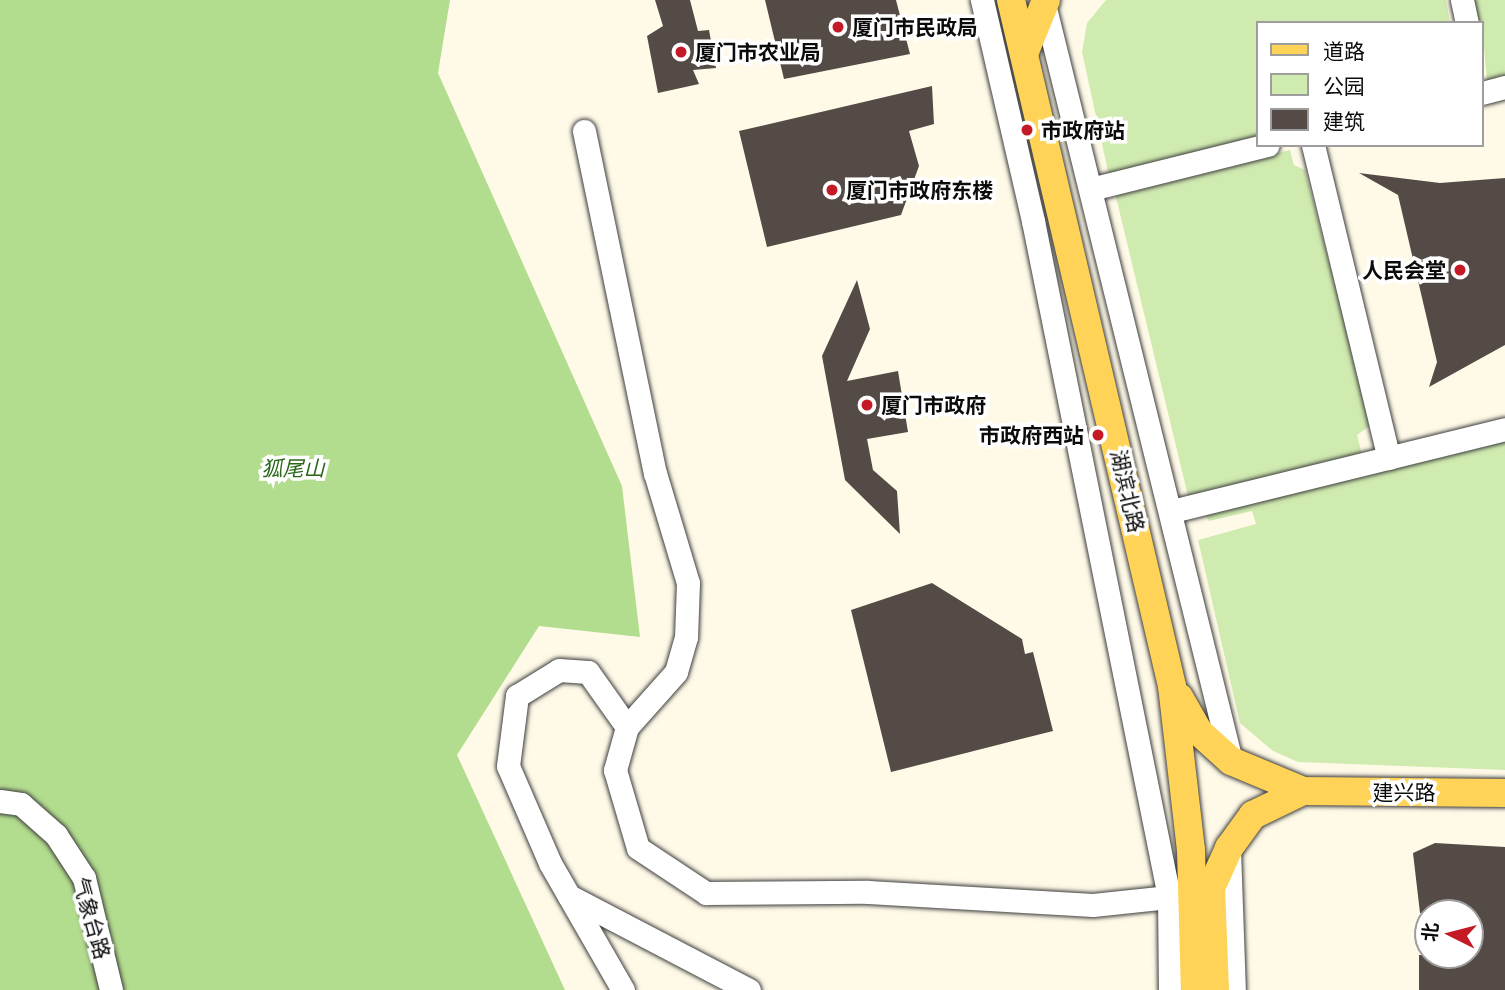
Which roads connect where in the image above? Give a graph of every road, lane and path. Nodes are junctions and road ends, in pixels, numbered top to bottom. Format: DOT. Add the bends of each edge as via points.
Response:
graph roads {
  1 [pos="982,0"];
  2 [pos="1011,0"];
  3 [pos="1462,0"];
  4 [pos="1045,2"];
  5 [pos="1466,21"];
  6 [pos="1024,54"];
  7 [pos="1505,88"];
  8 [pos="1484,93"];
  9 [pos="584,131"];
  10 [pos="1260,147"];
  11 [pos="1313,147"];
  12 [pos="1091,189"];
  13 [pos="1505,429"];
  14 [pos="1389,458"];
  15 [pos="1172,512"];
  16 [pos="1172,686"];
  17 [pos="627,727"];
  18 [pos="1231,761"];
  19 [pos="1303,791"];
  20 [pos="1505,793"];
  21 [pos="0,801"];
  22 [pos="1229,848"];
  23 [pos="569,896"];
  24 [pos="1169,897"];
  25 [pos="111,990"];
  26 [pos="623,990"];
  27 [pos="749,990"];
  28 [pos="1170,990"];
  29 [pos="1195,990"];
  30 [pos="1215,990"];
  31 [pos="1234,990"];
  1 -- 24 [label="street"];
  2 -- 6 [label="main road, 湖滨北路"];
  3 -- 5 [label="street"];
  4 -- 6 [label="main road"];
  4 -- 12 [label="street"];
  6 -- 16 [label="main road, 湖滨北路"];
  7 -- 8 [label="street"];
  9 -- 17 [label="street" via="656,473 688,583 686,637 676,672"];
  10 -- 12 [label="street"];
  11 -- 14 [label="street"];
  12 -- 15 [label="street"];
  13 -- 14 [label="street"];
  14 -- 15 [label="street"];
  15 -- 18 [label="street"];
  16 -- 18 [label="main road, 建兴路" via="1199,732"];
  16 -- 29 [label="main road, 湖滨北路" via="1191,850"];
  17 -- 23 [label="street" via="588,672 559,670 517,696 508,766"];
  17 -- 24 [label="street" via="615,770 638,848 706,893 868,892 1093,905"];
  18 -- 19 [label="main road, 建兴路"];
  19 -- 20 [label="main road, 建兴路"];
  19 -- 22 [label="main road, 建兴路" via="1253,815"];
  21 -- 25 [label="street, 气象台路" via="21,804 56,835 84,878"];
  22 -- 30 [label="main road, 建兴路" via="1211,888"];
  22 -- 31 [label="street"];
  23 -- 26 [label="street"];
  23 -- 27 [label="street"];
  24 -- 28 [label="street"];
}
